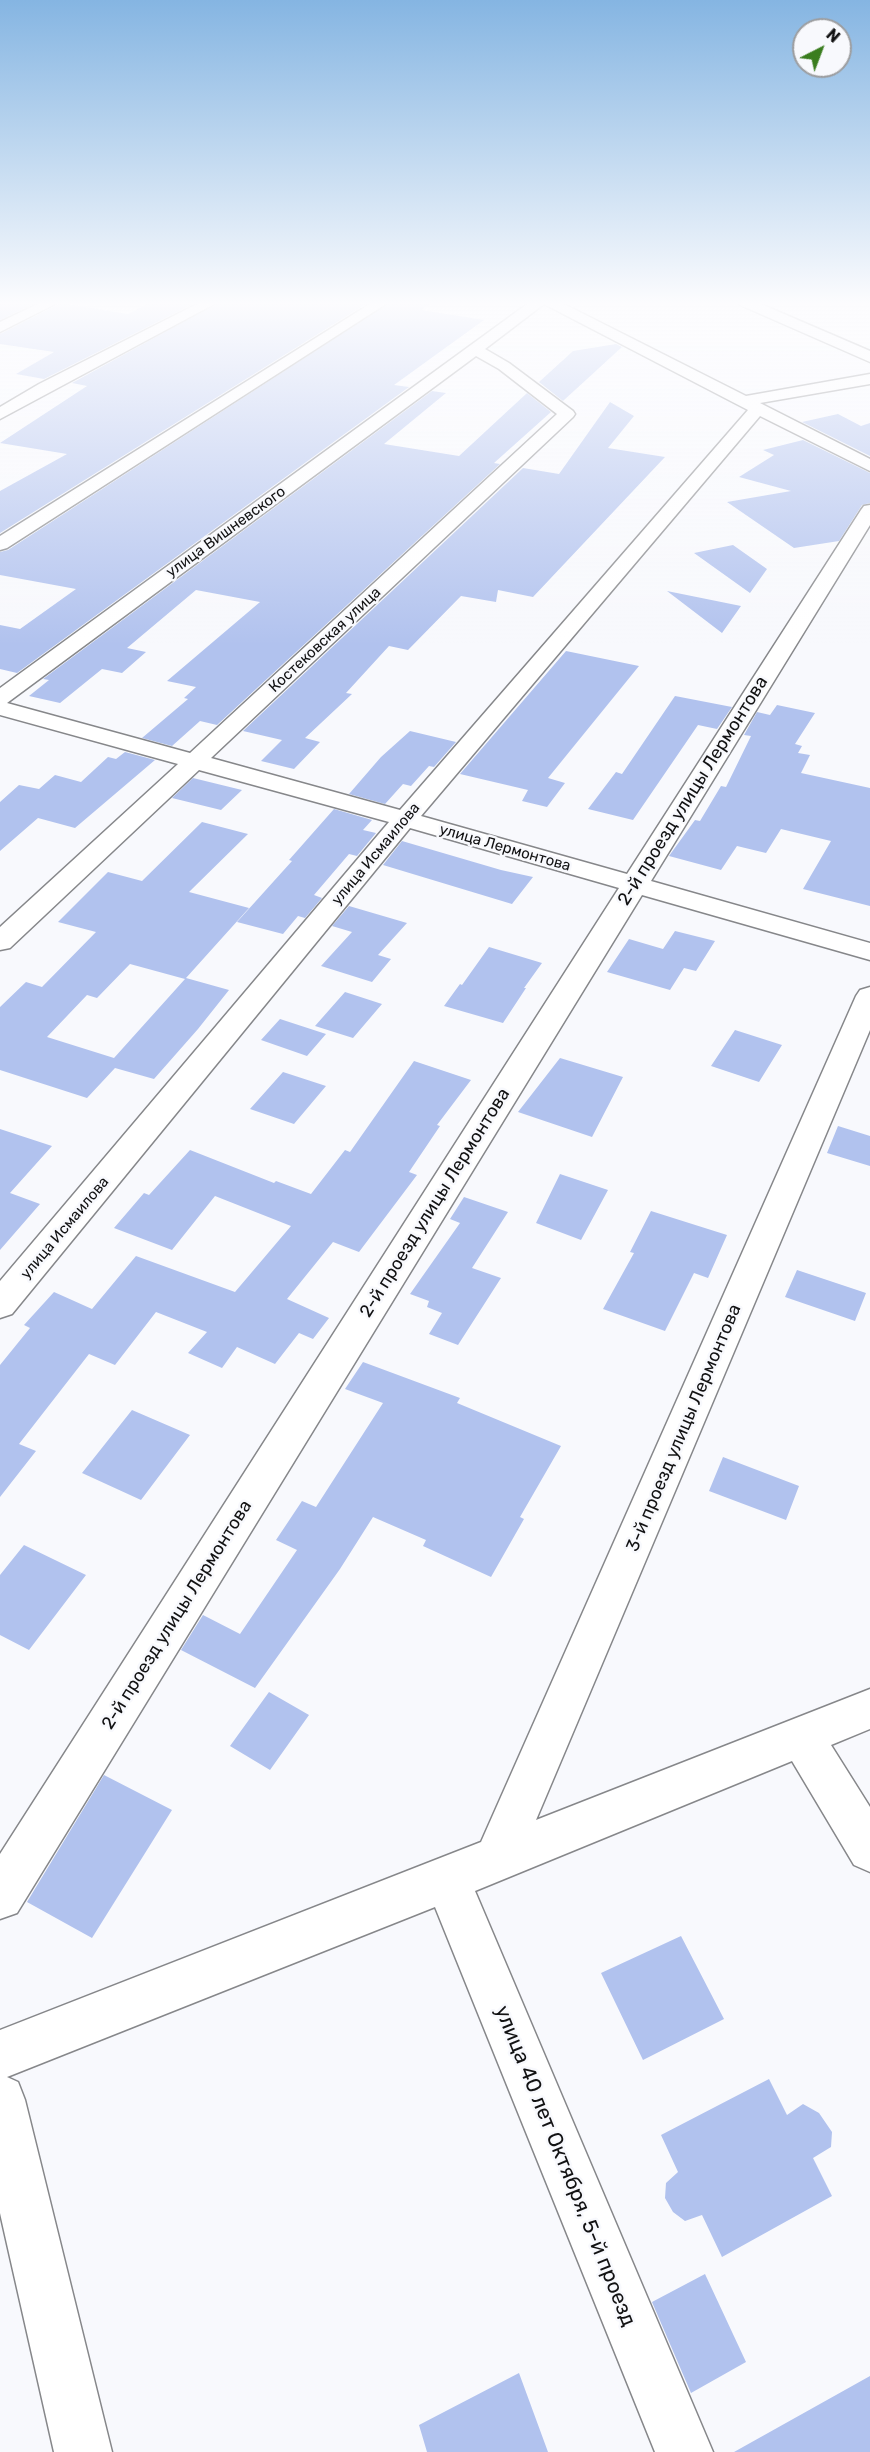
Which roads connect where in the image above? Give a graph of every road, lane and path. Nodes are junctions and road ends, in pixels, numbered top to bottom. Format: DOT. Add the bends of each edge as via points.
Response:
graph roads {
  1 [pos="201,416"];
  2 [pos="383,416"];
  3 [pos="564,416"];
  4 [pos="741,416"];
  5 [pos="773,416"];
  6 [pos="870,466"];
  7 [pos="870,510"];
  8 [pos="0,544"];
  9 [pos="0,699"];
  10 [pos="0,708"];
  11 [pos="194,762"];
  12 [pos="405,819"];
  13 [pos="634,886"];
  14 [pos="0,942"];
  15 [pos="870,952"];
  16 [pos="870,996"];
  17 [pos="0,1305"];
  18 [pos="870,1709"];
  19 [pos="801,1736"];
  20 [pos="870,1849"];
  21 [pos="497,1859"];
  22 [pos="447,1879"];
  23 [pos="0,1896"];
  24 [pos="0,2055"];
  25 [pos="0,2100"];
  26 [pos="83,2452"];
  27 [pos="684,2452"];
  1 -- 8 [label="street"];
  2 -- 9 [label="street, улица Вишневского"];
  3 -- 11 [label="street, Костековская улица"];
  4 -- 12 [label="street, улица Исмаилова"];
  5 -- 6 [label="street"];
  7 -- 13 [label="street, 2-й проезд улицы Лермонтова"];
  10 -- 11 [label="street, улица Лермонтова"];
  11 -- 12 [label="street, улица Лермонтова"];
  11 -- 14 [label="street, Костековская улица"];
  12 -- 13 [label="street, улица Лермонтова"];
  12 -- 17 [label="street, улица Исмаилова"];
  13 -- 15 [label="street, улица Лермонтова"];
  13 -- 23 [label="street, 2-й проезд улицы Лермонтова"];
  16 -- 21 [label="street, 3-й проезд улицы Лермонтова"];
  18 -- 19 [label="street"];
  19 -- 20 [label="street"];
  19 -- 21 [label="street"];
  21 -- 22 [label="street"];
  22 -- 24 [label="street"];
  22 -- 27 [label="street, улица 40 лет Октября, 5-й проезд"];
  25 -- 26 [label="street"];
}
